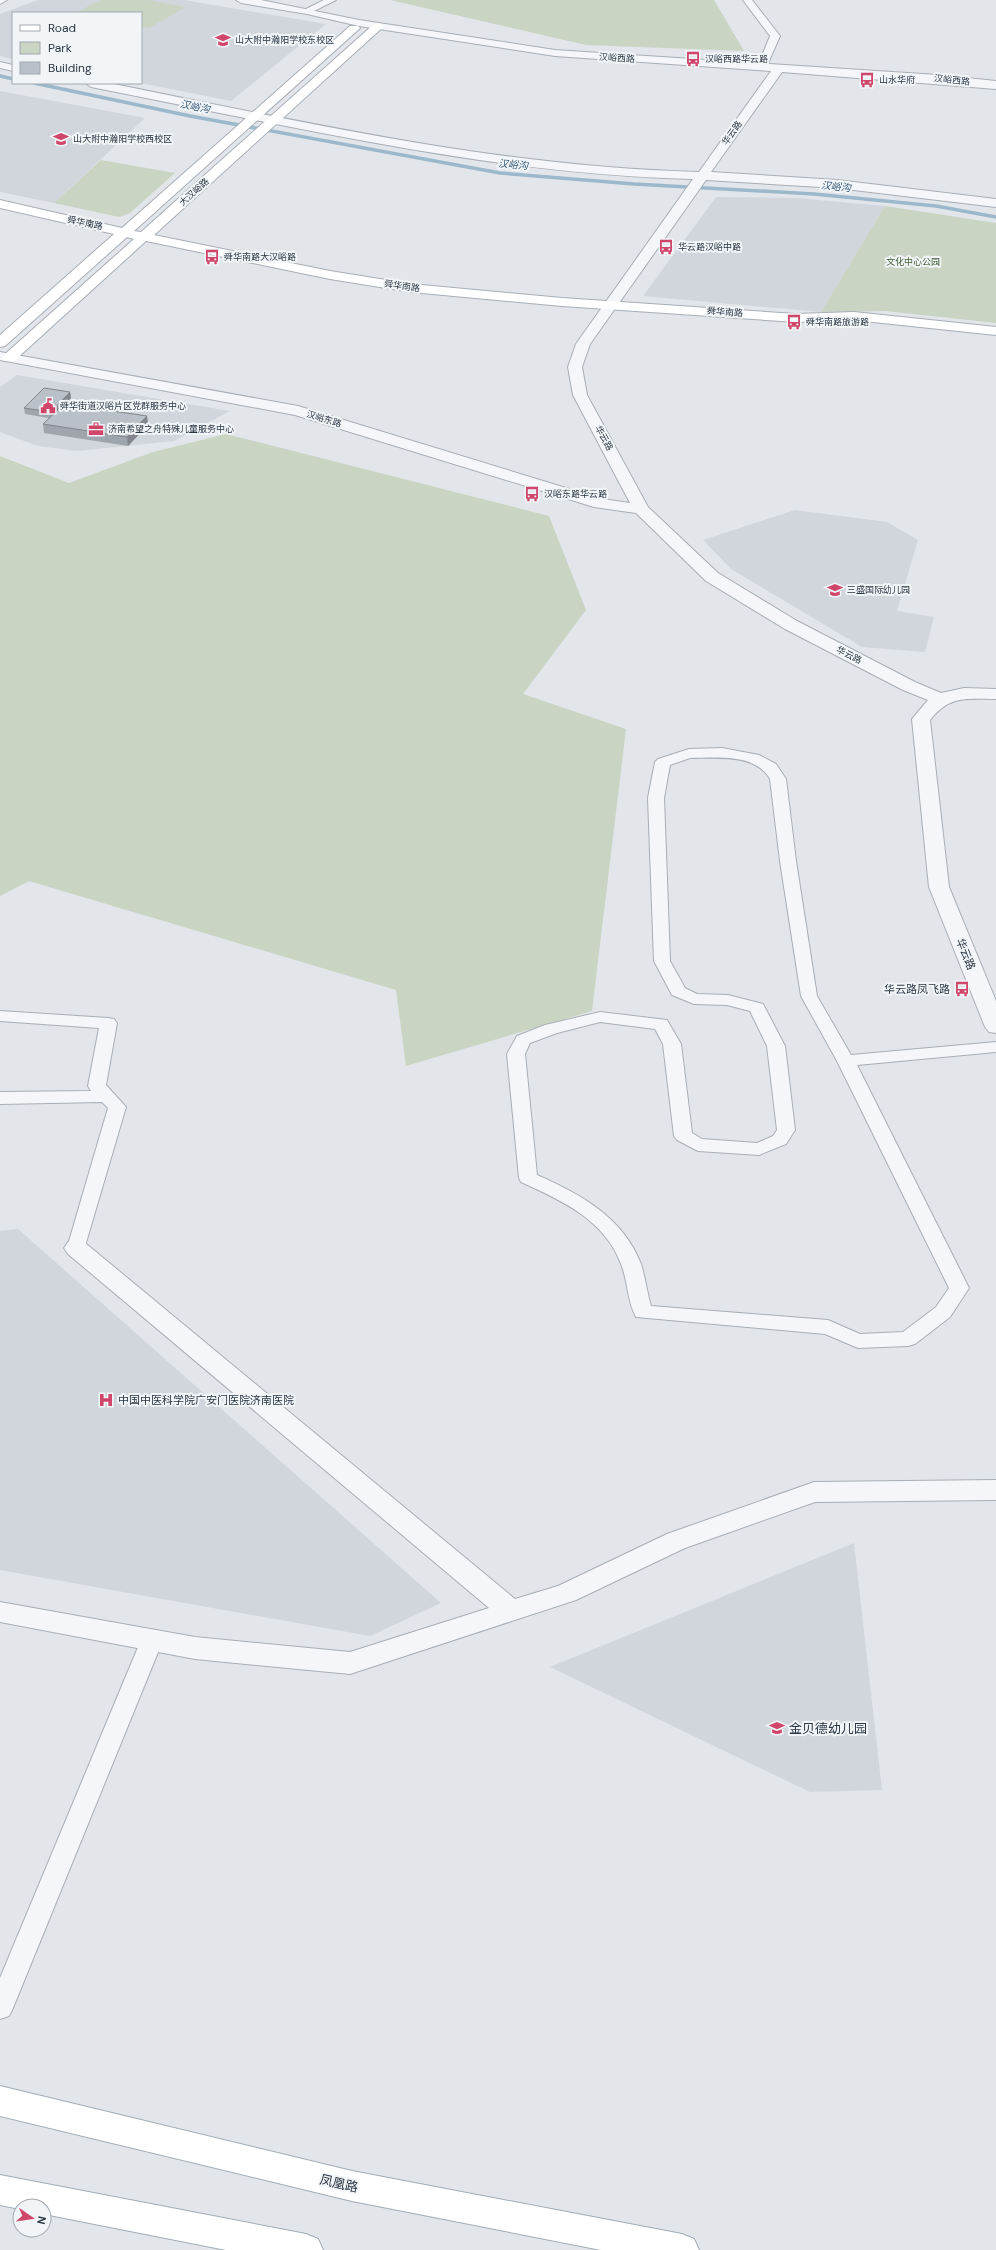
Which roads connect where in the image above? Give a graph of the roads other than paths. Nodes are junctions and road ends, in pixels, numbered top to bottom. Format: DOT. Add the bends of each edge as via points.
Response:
graph roads {
  1 [pos="241,0"];
  2 [pos="332,0"];
  3 [pos="747,0"];
  4 [pos="307,11"];
  5 [pos="359,23"];
  6 [pos="378,26"];
  7 [pos="0,65"];
  8 [pos="12,68"];
  9 [pos="762,68"];
  10 [pos="778,69"];
  11 [pos="96,84"];
  12 [pos="996,85"];
  13 [pos="254,115"];
  14 [pos="275,119"];
  15 [pos="696,183"];
  16 [pos="996,203"];
  17 [pos="0,204"];
  18 [pos="124,232"];
  19 [pos="144,237"];
  20 [pos="612,306"];
  21 [pos="812,318"];
  22 [pos="996,331"];
  23 [pos="996,341"];
  24 [pos="0,343"];
  25 [pos="5,357"];
  26 [pos="641,509"];
  27 [pos="996,694"];
  28 [pos="942,699"];
  29 [pos="0,1016"];
  30 [pos="996,1027"];
  31 [pos="996,1048"];
  32 [pos="846,1061"];
  33 [pos="107,1096"];
  34 [pos="0,1098"];
  35 [pos="76,1248"];
  36 [pos="996,1490"];
  37 [pos="0,1612"];
  38 [pos="512,1612"];
  39 [pos="152,1640"];
  40 [pos="0,2008"];
  41 [pos="0,2101"];
  42 [pos="0,2190"];
  43 [pos="306,2250"];
  44 [pos="682,2250"];
  1 -- 4 [label="street, 汉峪西路"];
  2 -- 4 [label="street"];
  3 -- 9 [label="street" via="775,36"];
  4 -- 5 [label="street, 汉峪西路"];
  5 -- 6 [label="street, 汉峪西路"];
  5 -- 13 [label="main road, 大汉峪路"];
  6 -- 9 [label="street, 汉峪西路" via="582,56"];
  6 -- 14 [label="main road, 大汉峪路"];
  7 -- 8 [label="street"];
  9 -- 10 [label="street, 汉峪西路"];
  10 -- 12 [label="street, 汉峪西路"];
  10 -- 15 [label="street, 华云路"];
  11 -- 13 [label="street"];
  13 -- 14 [label="street"];
  13 -- 18 [label="main road, 大汉峪路"];
  14 -- 15 [label="street" via="372,139 527,163 629,172"];
  14 -- 19 [label="main road, 大汉峪路"];
  15 -- 16 [label="street" via="748,177 837,184"];
  15 -- 20 [label="street, 华云路"];
  17 -- 18 [label="main road, 舜华南路"];
  18 -- 19 [label="main road, 舜华南路"];
  18 -- 24 [label="main road, 大汉峪路"];
  19 -- 20 [label="main road, 舜华南路" via="330,275 411,288"];
  19 -- 25 [label="main road, 大汉峪路"];
  20 -- 21 [label="main road, 舜华南路"];
  20 -- 26 [label="street, 华云路" via="583,344 575,367 580,395"];
  21 -- 22 [label="main road, 舜华南路" via="854,316"];
  21 -- 23 [label="main road, 舜华南路"];
  25 -- 26 [label="street, 汉峪东路" via="298,411 600,504"];
  26 -- 28 [label="street, 华云路" via="712,577 791,625 909,686"];
  27 -- 28 [label="street" via="970,693"];
  28 -- 30 [label="street, 华云路" via="936,702 922,719 939,887"];
  29 -- 33 [label="street" via="108,1023 97,1086"];
  31 -- 32 [label="street"];
  32 -- 32 [label="street" via="809,996 778,779 771,767 754,758 722,753 689,754 663,762 656,798 662,961 678,991 694,1000 728,1000 757,1008 776,1046 786,1130 780,1140 759,1149 698,1145 683,1136 672,1044 662,1024 600,1017 551,1029 523,1040 516,1054 528,1178 589,1209 614,1231 630,1264 643,1312 828,1327 858,1341 908,1339 943,1312 959,1288"];
  33 -- 34 [label="street"];
  33 -- 35 [label="street" via="117,1106"];
  35 -- 38 [label="street"];
  36 -- 38 [label="street" via="814,1492 676,1541 566,1593"];
  37 -- 39 [label="street"];
  38 -- 39 [label="street" via="350,1663 195,1648"];
  39 -- 40 [label="street"];
  41 -- 44 [label="main road, 凤凰路" via="352,2186"];
  42 -- 43 [label="main road"];
}
